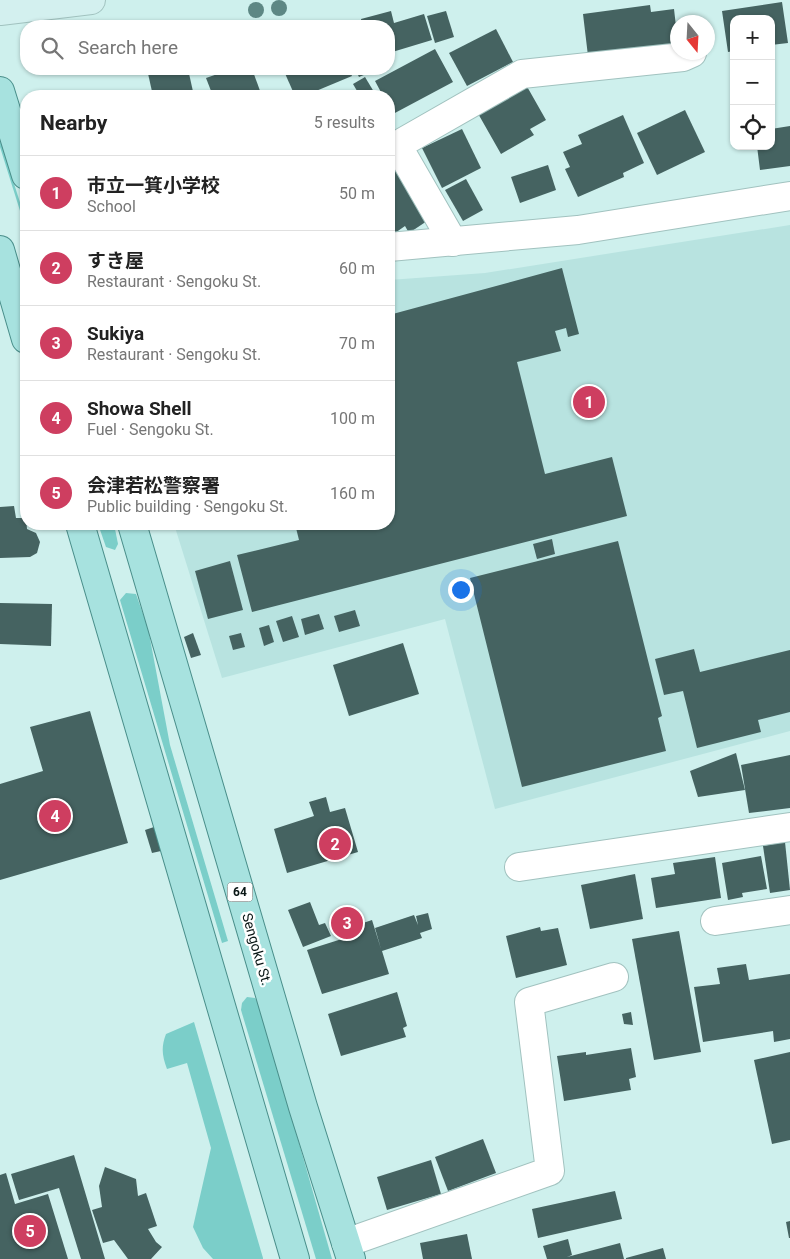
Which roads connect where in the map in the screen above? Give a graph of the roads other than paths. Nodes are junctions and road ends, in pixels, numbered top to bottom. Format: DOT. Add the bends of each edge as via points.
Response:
graph roads {
  1 [pos="91,0"];
  2 [pos="0,11"];
  3 [pos="670,58"];
  4 [pos="0,91"];
  5 [pos="20,156"];
  6 [pos="790,196"];
  7 [pos="453,242"];
  8 [pos="395,247"];
  9 [pos="0,250"];
  10 [pos="12,283"];
  11 [pos="20,315"];
  12 [pos="82,530"];
  13 [pos="134,530"];
  14 [pos="790,827"];
  15 [pos="519,868"];
  16 [pos="790,910"];
  17 [pos="715,921"];
  18 [pos="614,977"];
  19 [pos="348,1251"];
  20 [pos="295,1259"];
  1 -- 2 [label="street"];
  3 -- 7 [label="street" via="522,74 403,142 400,150"];
  4 -- 5 [label="main road"];
  6 -- 7 [label="street" via="578,230"];
  7 -- 8 [label="street"];
  9 -- 10 [label="main road"];
  10 -- 11 [label="main road"];
  12 -- 20 [label="main road"];
  13 -- 19 [label="main road, Sengoku St. / 64"];
  14 -- 15 [label="street"];
  16 -- 17 [label="street"];
  18 -- 19 [label="street" via="529,1002 550,1171"];
}
